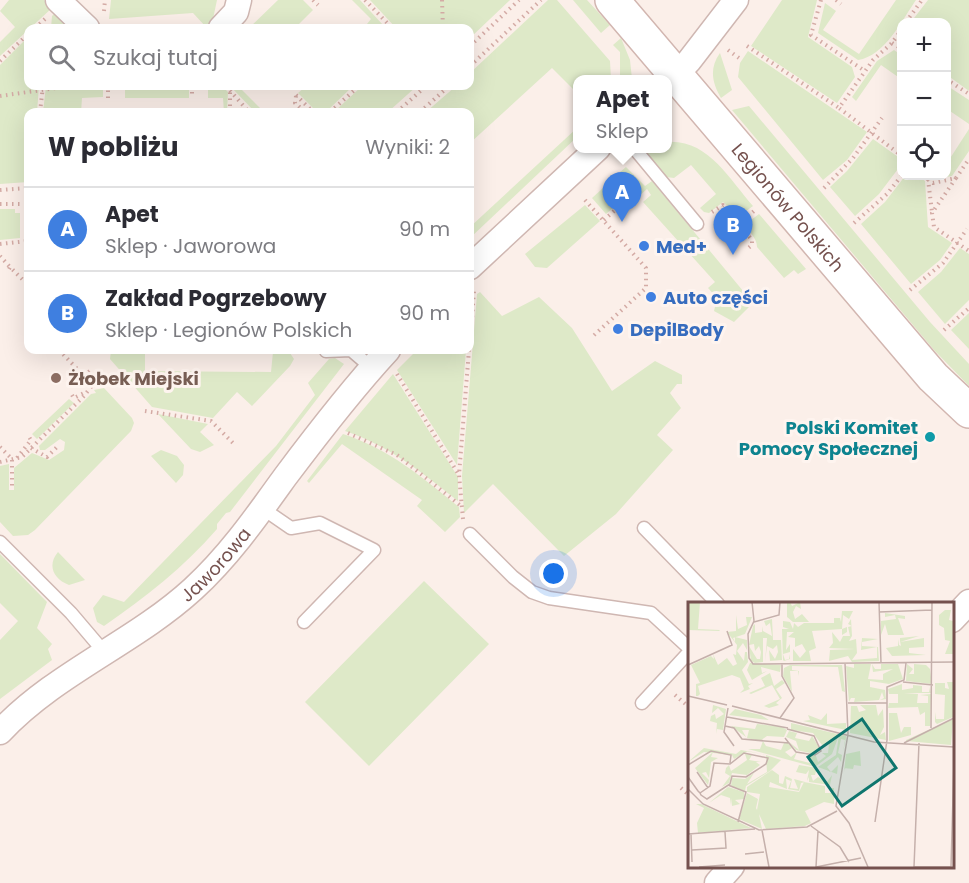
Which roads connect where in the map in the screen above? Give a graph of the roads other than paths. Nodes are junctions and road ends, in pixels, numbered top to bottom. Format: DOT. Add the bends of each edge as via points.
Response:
graph roads {
  1 [pos="58,0"];
  2 [pos="239,0"];
  3 [pos="612,0"];
  4 [pos="735,0"];
  5 [pos="83,24"];
  6 [pos="225,24"];
  7 [pos="669,75"];
  8 [pos="672,79"];
  9 [pos="593,153"];
  10 [pos="638,153"];
  11 [pos="697,224"];
  12 [pos="474,277"];
  13 [pos="362,354"];
  14 [pos="385,362"];
  15 [pos="969,411"];
  16 [pos="262,508"];
  17 [pos="644,528"];
  18 [pos="470,534"];
  19 [pos="0,542"];
  20 [pos="716,602"];
  21 [pos="969,602"];
  22 [pos="954,618"];
  23 [pos="304,622"];
  24 [pos="688,648"];
  25 [pos="688,652"];
  26 [pos="105,653"];
  27 [pos="642,703"];
  28 [pos="0,732"];
  29 [pos="731,868"];
  30 [pos="717,883"];
  1 -- 5 [label="street"];
  2 -- 6 [label="street" via="236,12"];
  3 -- 7 [label="street, Legionów Polskich"];
  4 -- 8 [label="street"];
  8 -- 15 [label="street, Legionów Polskich" via="933,377"];
  9 -- 12 [label="street"];
  10 -- 11 [label="lane"];
  13 -- 14 [label="lane"];
  14 -- 16 [label="street, Jaworowa"];
  16 -- 23 [label="lane" via="291,528 320,523 374,550"];
  16 -- 26 [label="street, Jaworowa" via="194,588 169,610"];
  17 -- 20 [label="lane"];
  18 -- 24 [label="lane" via="532,592 651,613"];
  19 -- 26 [label="lane"];
  21 -- 22 [label="street"];
  25 -- 27 [label="lane"];
  26 -- 28 [label="street, Jaworowa" via="38,698"];
  29 -- 30 [label="street"];
}
